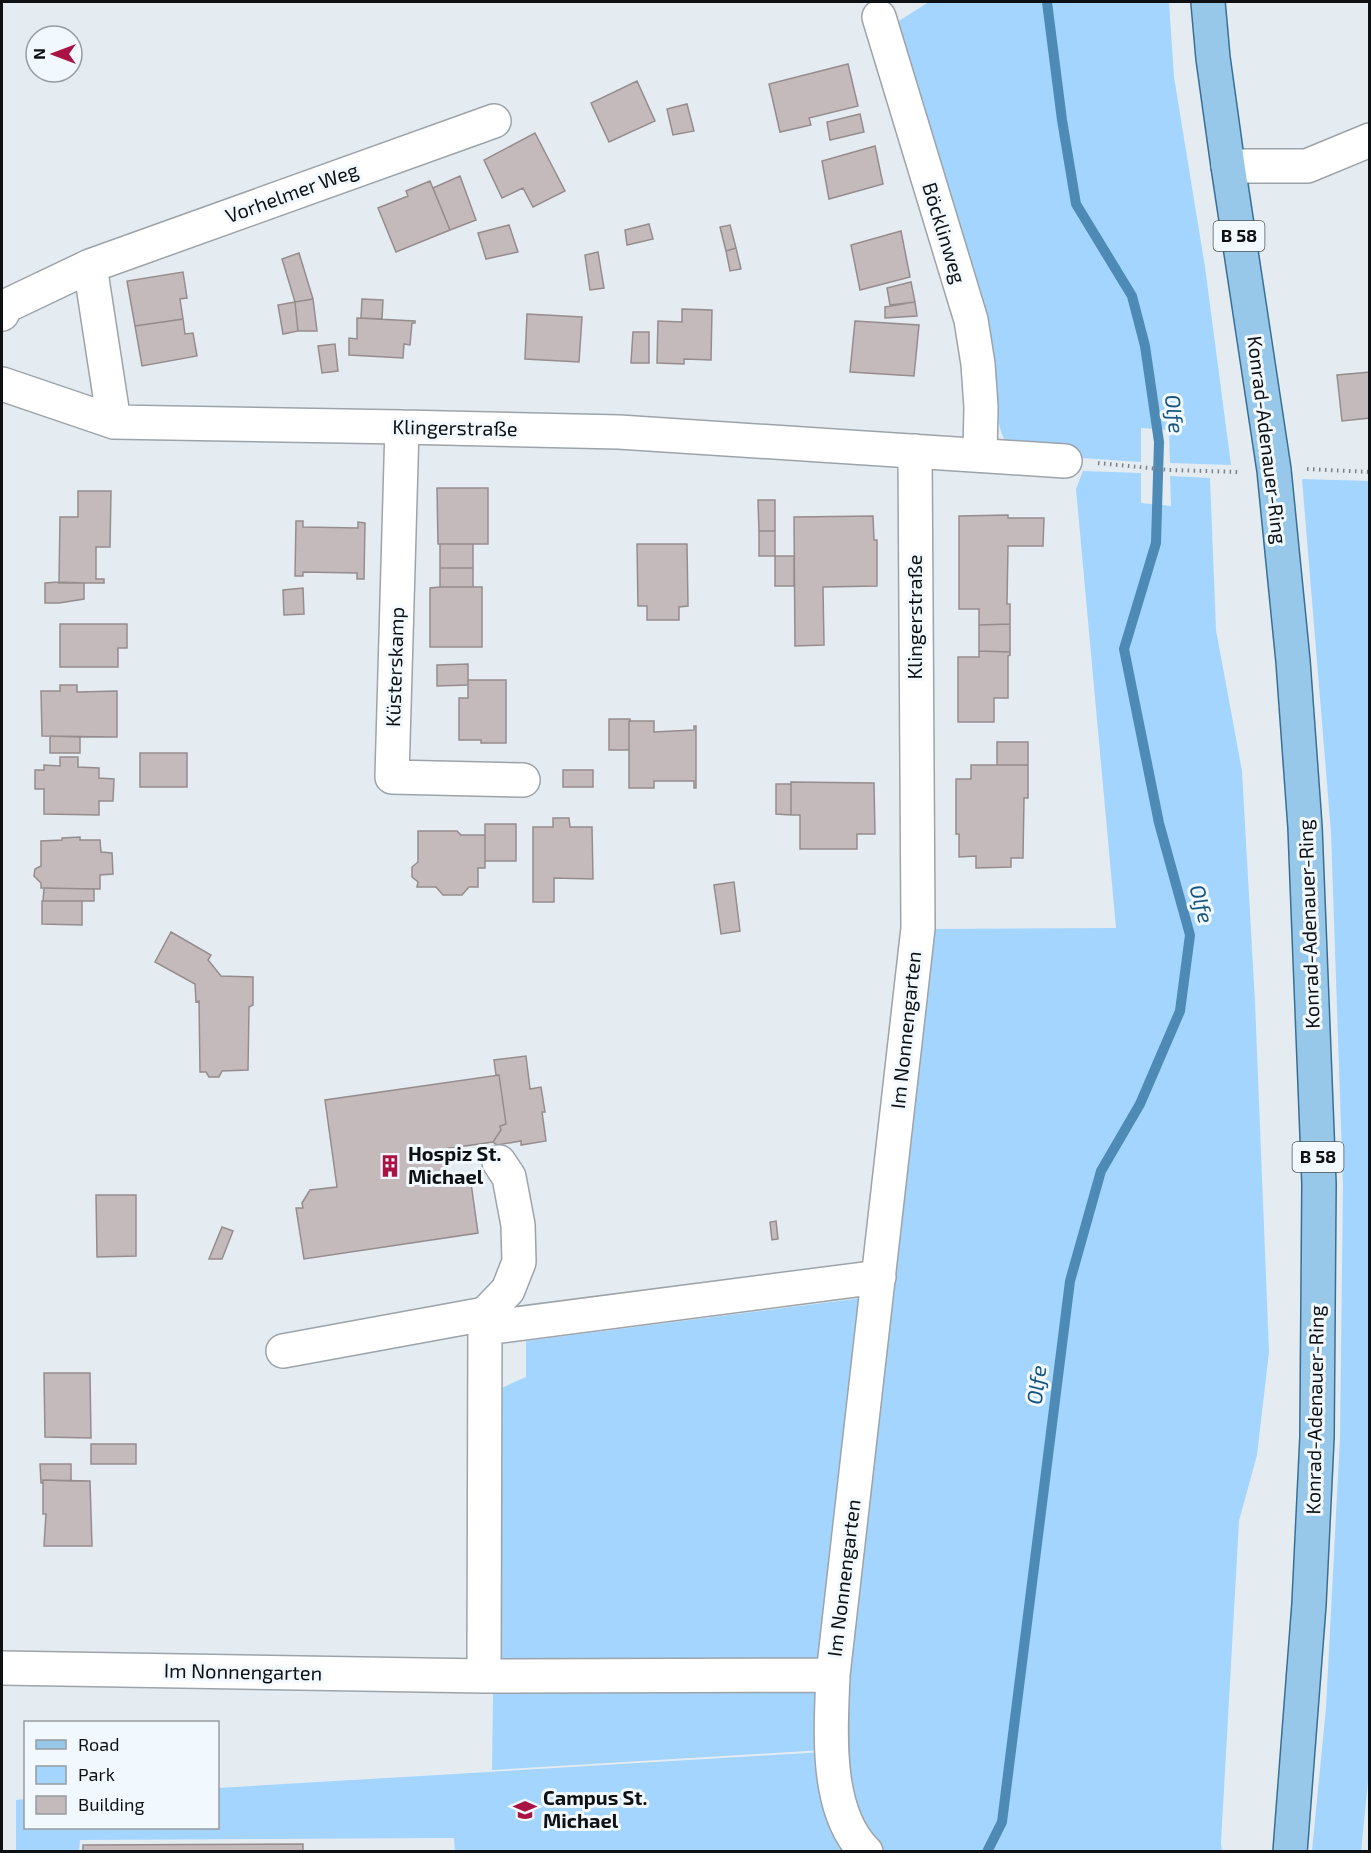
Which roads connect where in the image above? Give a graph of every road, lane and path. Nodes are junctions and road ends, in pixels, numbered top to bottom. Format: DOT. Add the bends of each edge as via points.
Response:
graph roads {
  1 [pos="1208,2"];
  2 [pos="879,17"];
  3 [pos="494,121"];
  4 [pos="1370,140"];
  5 [pos="1228,166"];
  6 [pos="90,266"];
  7 [pos="2,314"];
  8 [pos="2,384"];
  9 [pos="114,422"];
  10 [pos="402,427"];
  11 [pos="915,451"];
  12 [pos="980,455"];
  13 [pos="1065,461"];
  14 [pos="1298,469"];
  15 [pos="1370,472"];
  16 [pos="1250,473"];
  17 [pos="524,780"];
  18 [pos="916,783"];
  19 [pos="499,1162"];
  20 [pos="879,1277"];
  21 [pos="485,1321"];
  22 [pos="282,1351"];
  23 [pos="2,1668"];
  24 [pos="833,1675"];
  25 [pos="483,1676"];
  26 [pos="867,1851"];
  27 [pos="1290,1851"];
  1 -- 5 [label="main road, Konrad-Adenauer-Ring / B 58"];
  2 -- 12 [label="street, Böcklinweg" via="970,320 978,364"];
  3 -- 6 [label="street, Vorhelmer Weg"];
  4 -- 5 [label="street" via="1307,166"];
  5 -- 27 [label="main road, Konrad-Adenauer-Ring / B 58" via="1274,470 1292,649 1305,826 1318,1172 1316,1449 1309,1604"];
  6 -- 7 [label="street, Vorhelmer Weg" via="6,306"];
  6 -- 9 [label="street"];
  8 -- 9 [label="street, Klingerstraße"];
  9 -- 10 [label="street, Klingerstraße"];
  10 -- 11 [label="street, Klingerstraße" via="619,432"];
  10 -- 17 [label="street, Küsterskamp" via="392,777"];
  11 -- 12 [label="street, Klingerstraße"];
  11 -- 18 [label="street, Klingerstraße"];
  12 -- 13 [label="street, Klingerstraße"];
  13 -- 16 [label="path"];
  14 -- 15 [label="path"];
  18 -- 20 [label="street, Im Nonnengarten" via="918,928"];
  19 -- 21 [label="street" via="509,1177 518,1225 519,1262 508,1290"];
  20 -- 21 [label="street"];
  20 -- 24 [label="street, Im Nonnengarten"];
  21 -- 22 [label="street"];
  21 -- 25 [label="street"];
  23 -- 25 [label="street, Im Nonnengarten"];
  24 -- 25 [label="street, Im Nonnengarten"];
  24 -- 26 [label="street" via="835,1780 843,1817 856,1841"];
}
